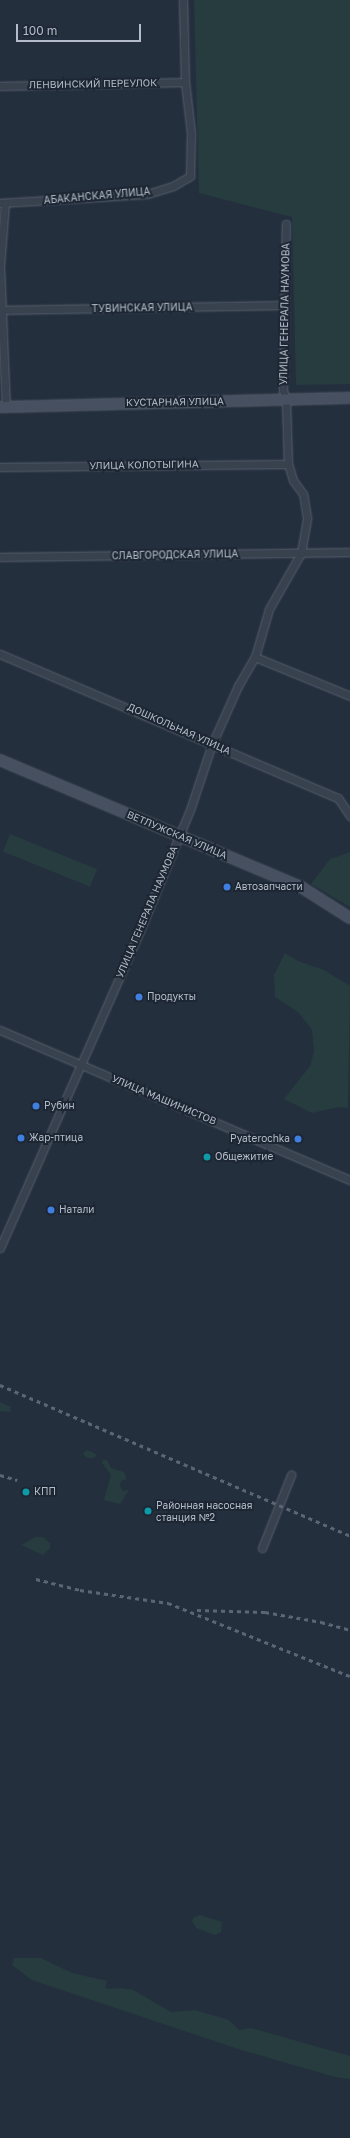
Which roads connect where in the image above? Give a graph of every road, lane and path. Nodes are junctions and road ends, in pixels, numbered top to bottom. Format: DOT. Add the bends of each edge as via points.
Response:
graph roads {
  1 [pos="183,0"];
  2 [pos="185,82"];
  3 [pos="0,86"];
  4 [pos="2,203"];
  5 [pos="286,224"];
  6 [pos="284,305"];
  7 [pos="0,310"];
  8 [pos="350,398"];
  9 [pos="286,400"];
  10 [pos="3,407"];
  11 [pos="288,464"];
  12 [pos="0,467"];
  13 [pos="350,552"];
  14 [pos="301,553"];
  15 [pos="0,557"];
  16 [pos="0,654"];
  17 [pos="255,657"];
  18 [pos="350,696"];
  19 [pos="212,744"];
  20 [pos="0,760"];
  21 [pos="350,816"];
  22 [pos="180,835"];
  23 [pos="350,918"];
  24 [pos="0,1030"];
  25 [pos="82,1064"];
  26 [pos="350,1180"];
  27 [pos="0,1248"];
  28 [pos="291,1475"];
  29 [pos="262,1548"];
  1 -- 2 [label="street"];
  2 -- 3 [label="street, ЛЕНВИНСКИЙ ПЕРЕУЛОК"];
  2 -- 4 [label="street, АБАКАНСКАЯ УЛИЦА" via="191,133 190,176 173,186 147,194"];
  4 -- 7 [label="street"];
  5 -- 6 [label="street, УЛИЦА ГЕНЕРАЛА НАУМОВА"];
  6 -- 7 [label="street, ТУВИНСКАЯ УЛИЦА"];
  6 -- 9 [label="street, УЛИЦА ГЕНЕРАЛА НАУМОВА" via="283,390"];
  7 -- 10 [label="street"];
  8 -- 9 [label="main road, КУСТАРНАЯ УЛИЦА"];
  9 -- 10 [label="main road, КУСТАРНАЯ УЛИЦА"];
  9 -- 11 [label="street, УЛИЦА ГЕНЕРАЛА НАУМОВА"];
  11 -- 12 [label="street, УЛИЦА КОЛОТЫГИНА"];
  11 -- 14 [label="street, УЛИЦА ГЕНЕРАЛА НАУМОВА" via="293,480 303,494 307,518"];
  13 -- 14 [label="street, СЛАВГОРОДСКАЯ УЛИЦА"];
  14 -- 15 [label="street, СЛАВГОРОДСКАЯ УЛИЦА"];
  14 -- 17 [label="street, УЛИЦА ГЕНЕРАЛА НАУМОВА" via="269,609"];
  16 -- 19 [label="street, ДОШКОЛЬНАЯ УЛИЦА"];
  17 -- 18 [label="street"];
  17 -- 19 [label="street, УЛИЦА ГЕНЕРАЛА НАУМОВА" via="238,686"];
  19 -- 21 [label="street, ДОШКОЛЬНАЯ УЛИЦА" via="338,798"];
  19 -- 22 [label="street, УЛИЦА ГЕНЕРАЛА НАУМОВА"];
  20 -- 22 [label="main road, ВЕТЛУЖСКАЯ УЛИЦА"];
  22 -- 23 [label="main road, ВЕТЛУЖСКАЯ УЛИЦА" via="301,887"];
  22 -- 25 [label="street, УЛИЦА ГЕНЕРАЛА НАУМОВА"];
  24 -- 25 [label="street, УЛИЦА МАШИНИСТОВ"];
  25 -- 26 [label="street, УЛИЦА МАШИНИСТОВ"];
  25 -- 27 [label="street, УЛИЦА ГЕНЕРАЛА НАУМОВА"];
  28 -- 29 [label="street"];
}
